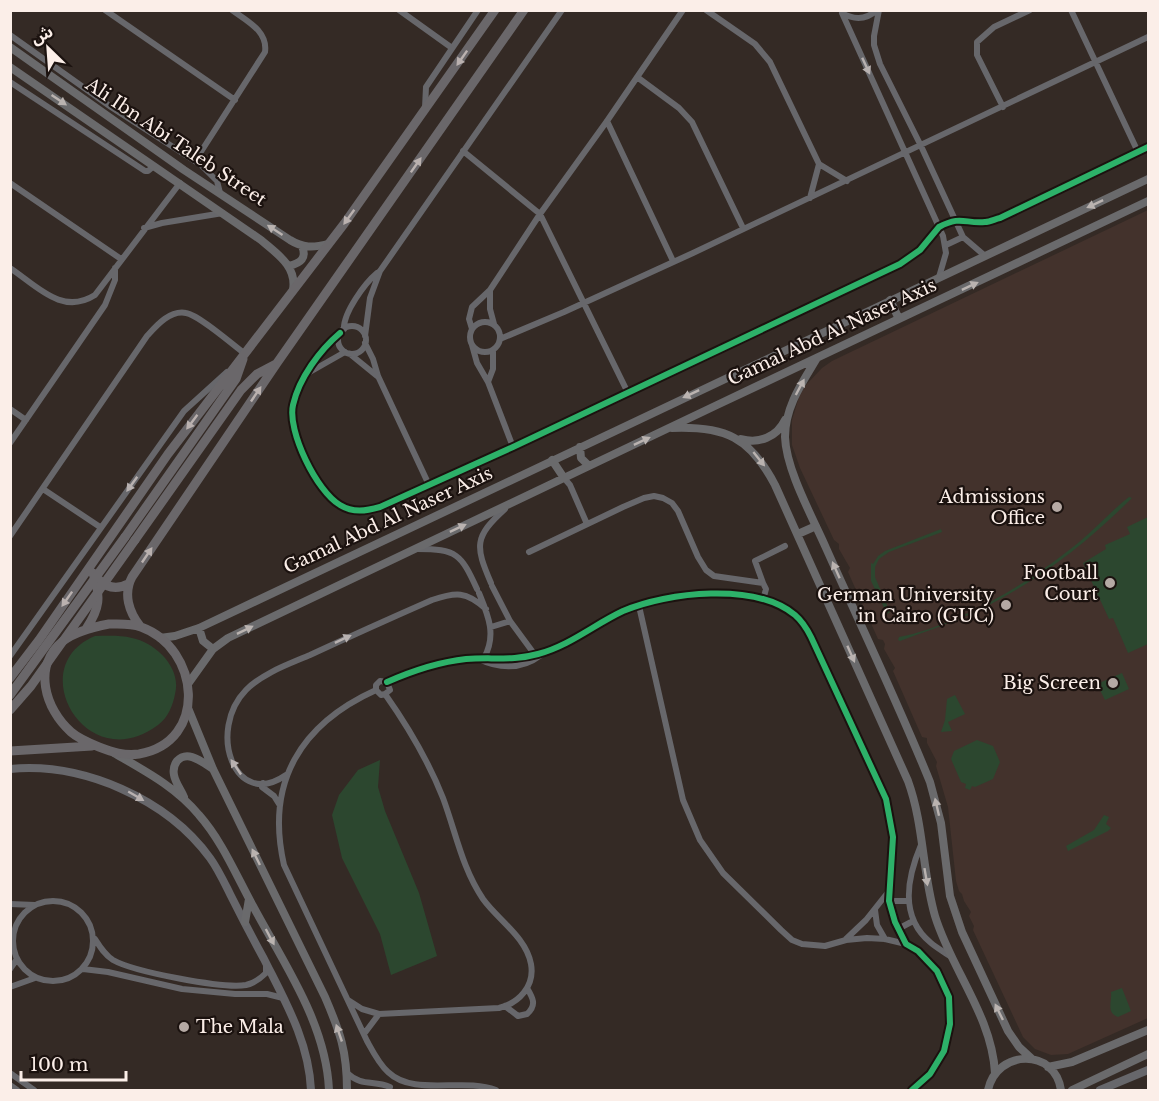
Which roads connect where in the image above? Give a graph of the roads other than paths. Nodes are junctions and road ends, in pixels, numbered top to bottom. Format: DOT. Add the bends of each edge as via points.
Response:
graph roads {
  1 [pos="105,10"];
  2 [pos="232,10"];
  3 [pos="399,10"];
  4 [pos="478,10"];
  5 [pos="495,10"];
  6 [pos="524,10"];
  7 [pos="562,10"];
  8 [pos="682,10"];
  9 [pos="706,10"];
  10 [pos="878,10"];
  11 [pos="1030,10"];
  12 [pos="1071,10"];
  13 [pos="841,12"];
  14 [pos="10,35"];
  15 [pos="1149,37"];
  16 [pos="10,47"];
  17 [pos="452,48"];
  18 [pos="1096,63"];
  19 [pos="10,67"];
  20 [pos="637,77"];
  21 [pos="10,82"];
  22 [pos="235,100"];
  23 [pos="111,107"];
  24 [pos="1003,107"];
  25 [pos="425,111"];
  26 [pos="106,115"];
  27 [pos="607,121"];
  28 [pos="155,135"];
  29 [pos="148,145"];
  30 [pos="921,146"];
  31 [pos="1149,147"];
  32 [pos="463,151"];
  33 [pos="907,152"];
  34 [pos="1138,152"];
  35 [pos="195,161"];
  36 [pos="819,164"];
  37 [pos="154,166"];
  38 [pos="1149,179"];
  39 [pos="847,181"];
  40 [pos="10,183"];
  41 [pos="180,183"];
  42 [pos="220,194"];
  43 [pos="810,198"];
  44 [pos="1149,201"];
  45 [pos="223,213"];
  46 [pos="540,214"];
  47 [pos="955,220"];
  48 [pos="939,227"];
  49 [pos="743,228"];
  50 [pos="144,229"];
  51 [pos="963,237"];
  52 [pos="328,244"];
  53 [pos="946,245"];
  54 [pos="302,246"];
  55 [pos="984,255"];
  56 [pos="121,260"];
  57 [pos="673,261"];
  58 [pos="289,266"];
  59 [pos="115,267"];
  60 [pos="10,268"];
  61 [pos="380,271"];
  62 [pos="939,277"];
  63 [pos="294,290"];
  64 [pos="490,290"];
  65 [pos="890,300"];
  66 [pos="585,303"];
  67 [pos="899,319"];
  68 [pos="494,324"];
  69 [pos="472,329"];
  70 [pos="342,331"];
  71 [pos="500,339"];
  72 [pos="365,340"];
  73 [pos="472,345"];
  74 [pos="494,350"];
  75 [pos="348,353"];
  76 [pos="241,357"];
  77 [pos="817,357"];
  78 [pos="277,363"];
  79 [pos="308,373"];
  80 [pos="378,376"];
  81 [pos="489,382"];
  82 [pos="628,393"];
  83 [pos="10,409"];
  84 [pos="788,416"];
  85 [pos="26,420"];
  86 [pos="669,428"];
  87 [pos="735,437"];
  88 [pos="10,443"];
  89 [pos="513,447"];
  90 [pos="580,447"];
  91 [pos="552,460"];
  92 [pos="589,466"];
  93 [pos="564,478"];
  94 [pos="429,485"];
  95 [pos="43,489"];
  96 [pos="513,502"];
  97 [pos="587,524"];
  98 [pos="816,526"];
  99 [pos="100,527"];
  100 [pos="798,534"];
  101 [pos="10,536"];
  102 [pos="785,546"];
  103 [pos="412,549"];
  104 [pos="529,552"];
  105 [pos="92,563"];
  106 [pos="488,576"];
  107 [pos="474,582"];
  108 [pos="764,583"];
  109 [pos="128,584"];
  110 [pos="763,600"];
  111 [pos="639,606"];
  112 [pos="486,609"];
  113 [pos="510,621"];
  114 [pos="140,626"];
  115 [pos="491,627"];
  116 [pos="199,628"];
  117 [pos="86,629"];
  118 [pos="160,638"];
  119 [pos="213,649"];
  120 [pos="544,652"];
  121 [pos="535,655"];
  122 [pos="10,656"];
  123 [pos="480,658"];
  124 [pos="47,662"];
  125 [pos="11,678"];
  126 [pos="387,681"];
  127 [pos="188,684"];
  128 [pos="376,690"];
  129 [pos="10,694"];
  130 [pos="385,694"];
  131 [pos="188,708"];
  132 [pos="10,710"];
  133 [pos="95,746"];
  134 [pos="10,751"];
  135 [pos="114,753"];
  136 [pos="10,769"];
  137 [pos="213,769"];
  138 [pos="286,774"];
  139 [pos="263,783"];
  140 [pos="185,800"];
  141 [pos="279,804"];
  142 [pos="921,844"];
  143 [pos="890,890"];
  144 [pos="249,898"];
  145 [pos="889,901"];
  146 [pos="908,901"];
  147 [pos="10,904"];
  148 [pos="36,904"];
  149 [pos="875,909"];
  150 [pos="913,921"];
  151 [pos="245,922"];
  152 [pos="10,927"];
  153 [pos="898,929"];
  154 [pos="13,935"];
  155 [pos="94,937"];
  156 [pos="885,939"];
  157 [pos="846,940"];
  158 [pos="906,944"];
  159 [pos="952,958"];
  160 [pos="17,959"];
  161 [pos="112,960"];
  162 [pos="266,963"];
  163 [pos="10,969"];
  164 [pos="83,969"];
  165 [pos="108,972"];
  166 [pos="35,978"];
  167 [pos="256,982"];
  168 [pos="10,987"];
  169 [pos="527,988"];
  170 [pos="257,993"];
  171 [pos="284,998"];
  172 [pos="347,1000"];
  173 [pos="505,1006"];
  174 [pos="379,1014"];
  175 [pos="1149,1030"];
  176 [pos="364,1034"];
  177 [pos="1149,1054"];
  178 [pos="1032,1059"];
  179 [pos="1048,1067"];
  180 [pos="1149,1070"];
  181 [pos="10,1073"];
  182 [pos="347,1073"];
  183 [pos="995,1073"];
  184 [pos="401,1081"];
  185 [pos="10,1085"];
  186 [pos="389,1089"];
  187 [pos="17,1090"];
  188 [pos="34,1090"];
  189 [pos="311,1090"];
  190 [pos="329,1090"];
  191 [pos="347,1090"];
  192 [pos="496,1090"];
  193 [pos="912,1090"];
  194 [pos="988,1090"];
  195 [pos="1061,1090"];
  196 [pos="1075,1090"];
  197 [pos="1100,1090"];
  1 -- 22 [label="street"];
  2 -- 22 [label="street" via="260,32 266,47"];
  3 -- 17 [label="street"];
  4 -- 17 [label="street"];
  5 -- 25 [label="main road, one-way"];
  78 -- 6 [label="main road, one-way"];
  7 -- 32 [label="street"];
  8 -- 20 [label="street"];
  9 -- 36 [label="street" via="755,44 770,62"];
  10 -- 13 [label="street" via="858,19"];
  10 -- 30 [label="street" via="874,36 877,54"];
  11 -- 24 [label="street" via="994,27 977,42 977,55"];
  12 -- 18 [label="street"];
  13 -- 33 [label="street, one-way"];
  14 -- 23 [label="street"];
  15 -- 18 [label="street"];
  16 -- 26 [label="main road, Ali Ibn Abi Taleb Street"];
  17 -- 25 [label="street" via="426,87"];
  18 -- 24 [label="street"];
  18 -- 34 [label="street"];
  19 -- 37 [label="main road, Ali Ibn Abi Taleb Street, one-way"];
  20 -- 27 [label="street"];
  20 -- 49 [label="street" via="692,122"];
  21 -- 37 [label="street" via="145,171"];
  22 -- 35 [label="street"];
  23 -- 26 [label="main road"];
  23 -- 28 [label="street"];
  24 -- 30 [label="street"];
  25 -- 52 [label="main road, one-way"];
  26 -- 29 [label="main road, Ali Ibn Abi Taleb Street"];
  27 -- 46 [label="street"];
  27 -- 57 [label="street"];
  28 -- 29 [label="main road"];
  28 -- 35 [label="street"];
  29 -- 42 [label="main road, Ali Ibn Abi Taleb Street"];
  30 -- 33 [label="street"];
  30 -- 47 [label="street"];
  31 -- 34 [label="street"];
  32 -- 46 [label="street"];
  32 -- 61 [label="street"];
  33 -- 39 [label="street"];
  33 -- 48 [label="street"];
  34 -- 47 [label="street" via="990,221"];
  35 -- 42 [label="street" via="213,176"];
  36 -- 39 [label="street"];
  36 -- 43 [label="street"];
  37 -- 41 [label="main road, Ali Ibn Abi Taleb Street"];
  38 -- 55 [label="main road, Gamal Abd Al Naser Axis, one-way"];
  39 -- 43 [label="street"];
  40 -- 56 [label="street"];
  41 -- 45 [label="main road, Ali Ibn Abi Taleb Street"];
  41 -- 50 [label="street"];
  54 -- 42 [label="main road, Ali Ibn Abi Taleb Street, one-way"];
  43 -- 49 [label="street"];
  67 -- 44 [label="main road, Gamal Abd Al Naser Axis, one-way"];
  45 -- 50 [label="street"];
  45 -- 58 [label="main road, Ali Ibn Abi Taleb Street"];
  46 -- 64 [label="street"];
  46 -- 66 [label="street"];
  47 -- 48 [label="street"];
  47 -- 51 [label="street"];
  48 -- 53 [label="street"];
  48 -- 82 [label="street" via="915,254 900,264"];
  49 -- 57 [label="street"];
  50 -- 56 [label="street"];
  51 -- 53 [label="street"];
  51 -- 55 [label="street"];
  52 -- 54 [label="main road"];
  52 -- 63 [label="main road"];
  53 -- 62 [label="street"];
  54 -- 58 [label="main road" via="303,260"];
  55 -- 62 [label="main road, Gamal Abd Al Naser Axis"];
  56 -- 59 [label="street"];
  57 -- 66 [label="street"];
  58 -- 63 [label="main road"];
  59 -- 60 [label="street" via="95,295 82,303 63,303"];
  59 -- 85 [label="street" via="115,280 105,305"];
  61 -- 70 [label="street" via="348,312"];
  61 -- 72 [label="street" via="370,298"];
  62 -- 65 [label="main road, Gamal Abd Al Naser Axis"];
  63 -- 76 [label="main road"];
  64 -- 68 [label="street"];
  64 -- 69 [label="street" via="472,307"];
  65 -- 67 [label="main road"];
  65 -- 90 [label="main road, Gamal Abd Al Naser Axis, one-way"];
  66 -- 71 [label="street"];
  66 -- 82 [label="street"];
  67 -- 77 [label="main road, Gamal Abd Al Naser Axis"];
  68 -- 69 [label="street" via="482,321"];
  68 -- 71 [label="street"];
  69 -- 73 [label="street"];
  70 -- 72 [label="street" via="354,326 363,332"];
  70 -- 75 [label="street" via="339,344"];
  70 -- 79 [label="street" via="325,346"];
  71 -- 74 [label="street"];
  72 -- 75 [label="street" via="360,351"];
  72 -- 80 [label="street"];
  73 -- 74 [label="street" via="482,352"];
  73 -- 81 [label="street" via="481,372"];
  74 -- 81 [label="street"];
  75 -- 79 [label="street"];
  75 -- 80 [label="street"];
  76 -- 95 [label="street" via="196,317 186,313 166,317 147,336"];
  76 -- 99 [label="street, one-way" via="184,411"];
  76 -- 105 [label="main road, one-way"];
  76 -- 129 [label="main road, bridge" via="236,379"];
  84 -- 77 [label="main road, one-way"];
  77 -- 86 [label="main road, Gamal Abd Al Naser Axis"];
  109 -- 78 [label="main road, one-way"];
  78 -- 132 [label="main road, bridge" via="257,374 241,390"];
  79 -- 94 [label="street" via="292,407 292,423 328,496 340,505 366,511"];
  80 -- 94 [label="street"];
  81 -- 89 [label="street"];
  82 -- 89 [label="street"];
  83 -- 85 [label="street"];
  84 -- 87 [label="main road" via="766,438 745,441"];
  84 -- 98 [label="main road" via="788,455"];
  85 -- 88 [label="street"];
  86 -- 87 [label="main road" via="716,430"];
  92 -- 86 [label="main road, Gamal Abd Al Naser Axis, one-way"];
  87 -- 100 [label="main road, one-way" via="763,464"];
  89 -- 94 [label="street"];
  90 -- 91 [label="main road, Gamal Abd Al Naser Axis"];
  90 -- 92 [label="main road" via="581,458"];
  91 -- 93 [label="main road"];
  91 -- 116 [label="main road, Gamal Abd Al Naser Axis"];
  92 -- 93 [label="main road, Gamal Abd Al Naser Axis"];
  93 -- 96 [label="main road, Gamal Abd Al Naser Axis"];
  93 -- 97 [label="street"];
  95 -- 99 [label="street"];
  95 -- 101 [label="street"];
  103 -- 96 [label="main road, Gamal Abd Al Naser Axis, one-way"];
  96 -- 106 [label="street" via="492,521 480,541 480,556"];
  97 -- 104 [label="street"];
  97 -- 108 [label="street" via="644,498 663,498 678,511 706,570 714,576"];
  98 -- 100 [label="main road"];
  178 -- 98 [label="main road, one-way" via="1008,1031 962,932 950,896 941,824 930,782"];
  99 -- 122 [label="street"];
  100 -- 142 [label="main road, one-way" via="908,781"];
  102 -- 108 [label="street" via="755,561"];
  103 -- 107 [label="street" via="453,553"];
  119 -- 103 [label="main road, Gamal Abd Al Naser Axis, one-way"];
  105 -- 109 [label="main road" via="103,584 116,588"];
  105 -- 117 [label="main road" via="99,600"];
  105 -- 125 [label="main road, one-way"];
  106 -- 107 [label="street"];
  106 -- 113 [label="street"];
  107 -- 112 [label="street"];
  108 -- 110 [label="street"];
  109 -- 114 [label="main road" via="130,609"];
  110 -- 111 [label="street" via="704,593"];
  110 -- 143 [label="street" via="795,615 804,625 880,786 893,837"];
  111 -- 120 [label="street"];
  111 -- 157 [label="street" via="682,800 700,840 723,873 792,940 813,946"];
  112 -- 115 [label="street"];
  139 -- 112 [label="street, one-way" via="249,780 237,771 227,745 231,716 252,685 382,621 453,593 468,596"];
  113 -- 115 [label="street"];
  113 -- 121 [label="street"];
  114 -- 117 [label="main road" via="109,624"];
  114 -- 118 [label="main road"];
  115 -- 123 [label="street" via="490,643"];
  116 -- 118 [label="main road, Gamal Abd Al Naser Axis"];
  116 -- 119 [label="main road" via="203,641"];
  117 -- 124 [label="main road" via="60,643"];
  118 -- 127 [label="main road" via="180,662"];
  119 -- 127 [label="main road, Gamal Abd Al Naser Axis"];
  120 -- 121 [label="street"];
  120 -- 123 [label="street" via="529,662 509,667"];
  121 -- 123 [label="street"];
  123 -- 126 [label="street" via="432,666"];
  124 -- 125 [label="main road" via="32,672"];
  124 -- 133 [label="main road" via="44,684 55,712 71,731"];
  126 -- 128 [label="street" via="379,682"];
  126 -- 130 [label="street" via="390,687"];
  127 -- 131 [label="main road"];
  128 -- 130 [label="street"];
  128 -- 138 [label="street" via="345,705 321,724"];
  130 -- 169 [label="street" via="425,756 470,878 525,948 531,964"];
  131 -- 135 [label="main road" via="178,730 161,745 138,754"];
  131 -- 137 [label="main road"];
  133 -- 134 [label="main road"];
  133 -- 135 [label="main road"];
  135 -- 140 [label="main road"];
  136 -- 151 [label="street, one-way" via="41,768 82,776 124,789 160,811 210,858"];
  137 -- 140 [label="main road" via="190,756 176,762 174,777"];
  182 -- 137 [label="main road, one-way" via="345,1048 325,997"];
  138 -- 139 [label="street"];
  138 -- 141 [label="street"];
  139 -- 141 [label="street" via="262,788"];
  140 -- 144 [label="main road" via="212,830"];
  141 -- 172 [label="street" via="284,864"];
  142 -- 146 [label="street" via="909,877"];
  142 -- 159 [label="main road, one-way" via="936,918"];
  143 -- 145 [label="street"];
  143 -- 149 [label="street"];
  144 -- 151 [label="main road"];
  144 -- 190 [label="main road, one-way" via="316,1028 324,1051"];
  145 -- 146 [label="street"];
  145 -- 153 [label="street"];
  146 -- 150 [label="street"];
  147 -- 148 [label="street"];
  148 -- 154 [label="street" via="21,918"];
  148 -- 155 [label="street" via="70,904 85,916"];
  149 -- 156 [label="street" via="877,925"];
  149 -- 157 [label="street"];
  150 -- 153 [label="street"];
  150 -- 159 [label="street" via="930,943"];
  151 -- 162 [label="street"];
  152 -- 154 [label="street"];
  153 -- 158 [label="street"];
  154 -- 160 [label="street"];
  155 -- 161 [label="street"];
  155 -- 164 [label="street" via="92,954"];
  156 -- 157 [label="street"];
  156 -- 158 [label="street"];
  158 -- 193 [label="street" via="937,971 949,997 950,1010 944,1051 930,1074"];
  159 -- 183 [label="main road" via="990,1041"];
  160 -- 163 [label="street"];
  160 -- 166 [label="street"];
  161 -- 165 [label="street" via="106,966"];
  161 -- 167 [label="street" via="182,979 228,985"];
  162 -- 167 [label="street" via="266,973"];
  162 -- 171 [label="street"];
  164 -- 165 [label="street"];
  164 -- 166 [label="street" via="55,982"];
  165 -- 170 [label="street" via="182,989"];
  166 -- 168 [label="street"];
  167 -- 170 [label="street"];
  169 -- 173 [label="street"];
  169 -- 173 [label="street" via="534,1002 531,1011 518,1016"];
  170 -- 171 [label="street"];
  171 -- 189 [label="street" via="305,1049"];
  172 -- 174 [label="street"];
  172 -- 176 [label="street"];
  173 -- 174 [label="street"];
  174 -- 176 [label="street"];
  175 -- 179 [label="main road" via="1072,1062"];
  176 -- 184 [label="street" via="384,1068"];
  177 -- 196 [label="main road"];
  178 -- 179 [label="main road"];
  178 -- 183 [label="main road" via="1012,1061"];
  179 -- 195 [label="main road" via="1056,1075"];
  180 -- 197 [label="street"];
  181 -- 188 [label="street"];
  182 -- 186 [label="street" via="360,1082 380,1083"];
  182 -- 191 [label="main road"];
  183 -- 194 [label="main road"];
  184 -- 186 [label="street"];
  184 -- 192 [label="street"];
  185 -- 187 [label="street"];
}
